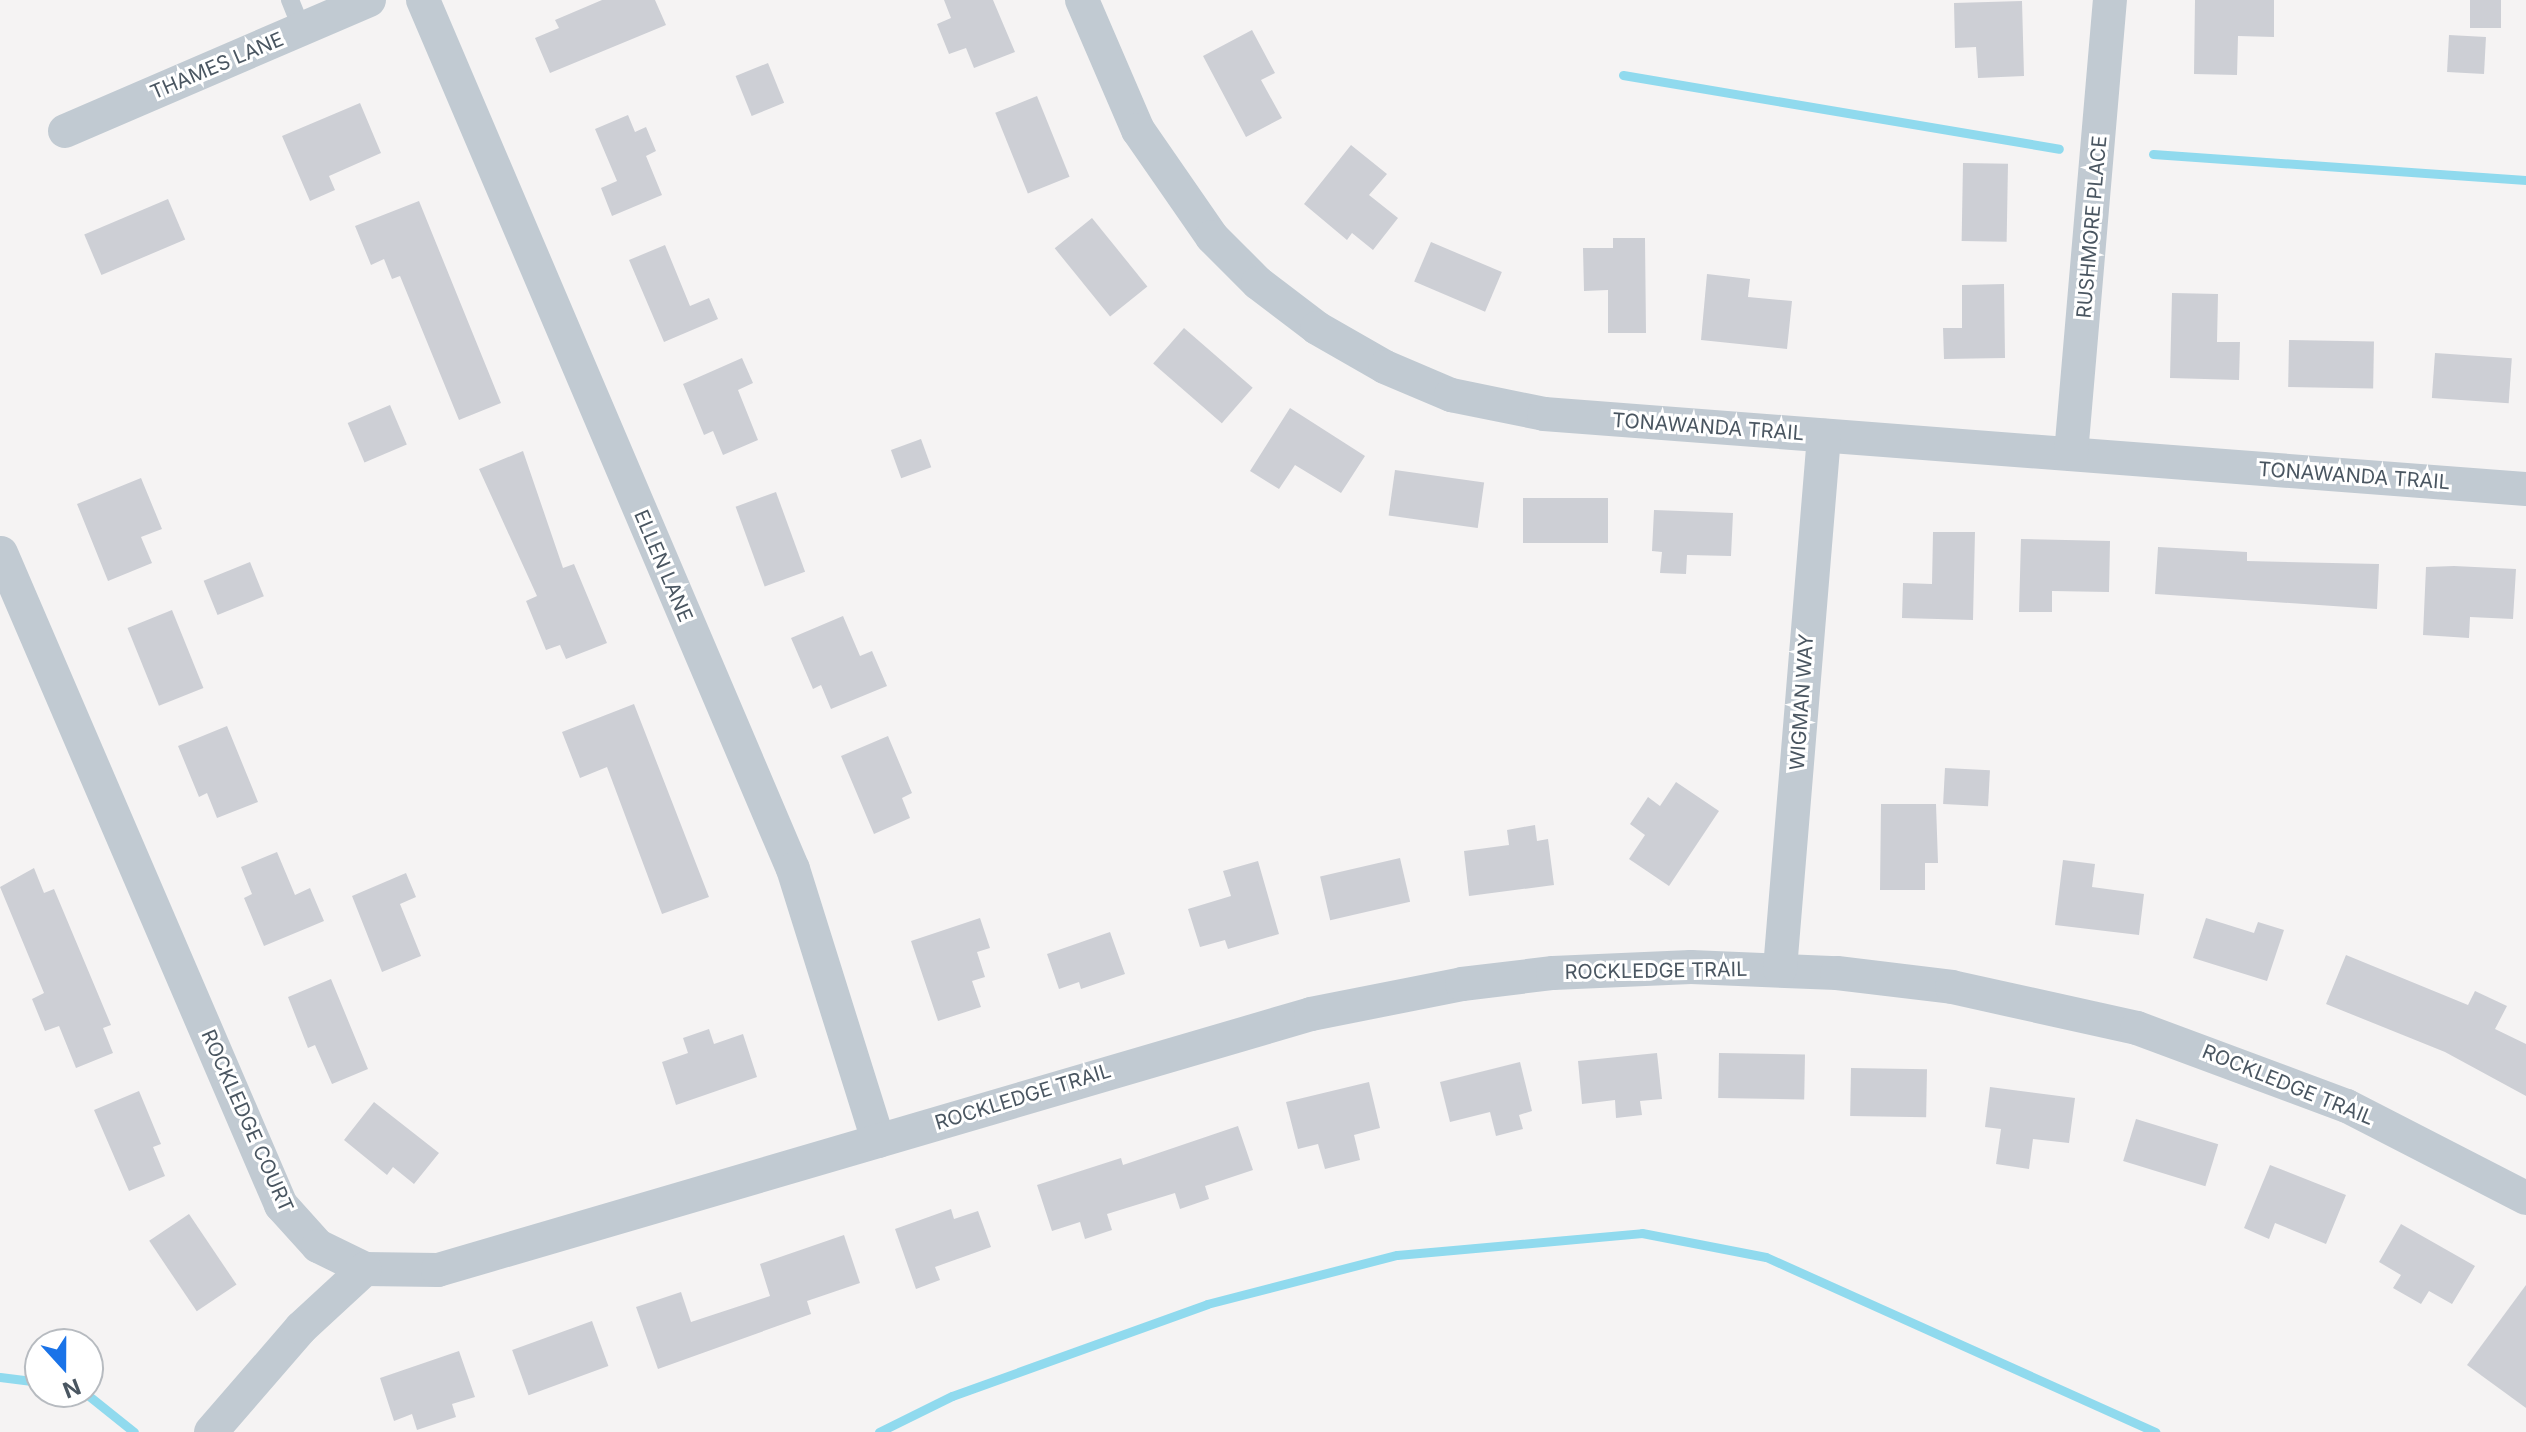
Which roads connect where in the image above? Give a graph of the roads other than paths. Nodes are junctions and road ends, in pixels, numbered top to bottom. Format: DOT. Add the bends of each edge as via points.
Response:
graph roads {
  1 [pos="369,0"];
  2 [pos="423,0"];
  3 [pos="1082,0"];
  4 [pos="2110,0"];
  5 [pos="296,14"];
  6 [pos="65,131"];
  7 [pos="1824,436"];
  8 [pos="2071,454"];
  9 [pos="2526,489"];
  10 [pos="1,553"];
  11 [pos="1780,969"];
  12 [pos="878,1141"];
  13 [pos="770,1173"];
  14 [pos="2526,1198"];
  15 [pos="365,1269"];
  16 [pos="211,1432"];
  1 -- 5 [label="street, THAMES LANE"];
  2 -- 12 [label="street, ELLEN LANE" via="793,869"];
  3 -- 7 [label="street, TONAWANDA TRAIL" via="1138,130 1172,186 1258,283 1317,328 1414,381 1497,407"];
  4 -- 8 [label="street, RUSHMORE PLACE"];
  5 -- 6 [label="street, THAMES LANE"];
  7 -- 8 [label="street, TONAWANDA TRAIL"];
  7 -- 11 [label="street, WIGMAN WAY"];
  8 -- 9 [label="street, TONAWANDA TRAIL"];
  10 -- 15 [label="street, ROCKLEDGE COURT" via="281,1205 318,1246"];
  11 -- 12 [label="street, ROCKLEDGE TRAIL" via="1553,973 1401,995 1246,1031"];
  11 -- 14 [label="street, ROCKLEDGE TRAIL" via="1952,987 2137,1028 2347,1106"];
  12 -- 13 [label="street, ROCKLEDGE TRAIL"];
  13 -- 15 [label="street, ROCKLEDGE COURT" via="438,1270"];
  15 -- 16 [label="street" via="301,1328"];
}
